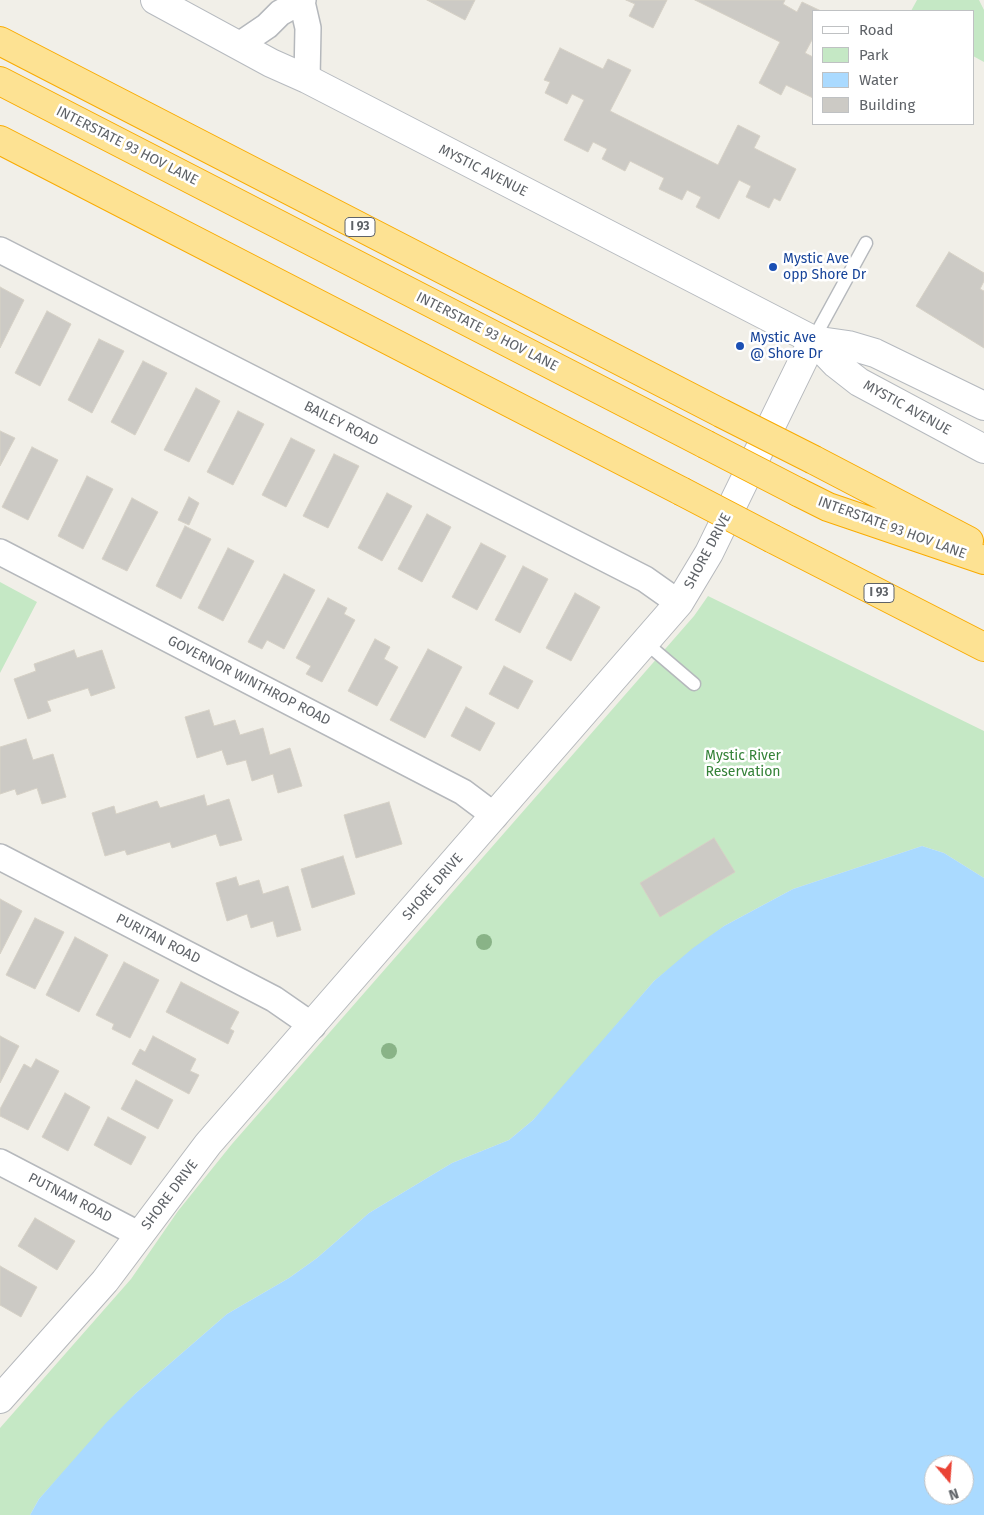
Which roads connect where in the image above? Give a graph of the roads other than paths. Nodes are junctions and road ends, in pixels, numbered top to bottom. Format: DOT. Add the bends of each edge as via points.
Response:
graph roads {
  1 [pos="154,0"];
  2 [pos="302,1"];
  3 [pos="0,41"];
  4 [pos="239,45"];
  5 [pos="307,79"];
  6 [pos="0,81"];
  7 [pos="0,140"];
  8 [pos="866,243"];
  9 [pos="0,250"];
  10 [pos="813,340"];
  11 [pos="984,406"];
  12 [pos="984,450"];
  13 [pos="984,548"];
  14 [pos="0,552"];
  15 [pos="984,560"];
  16 [pos="679,603"];
  17 [pos="646,643"];
  18 [pos="984,647"];
  19 [pos="694,684"];
  20 [pos="495,816"];
  21 [pos="0,857"];
  22 [pos="312,1026"];
  23 [pos="0,1162"];
  24 [pos="140,1235"];
  25 [pos="0,1399"];
  1 -- 4 [label="street, MYSTIC AVENUE"];
  2 -- 4 [label="street" via="280,13"];
  2 -- 5 [label="street" via="308,28"];
  3 -- 13 [label="highway, I 93, bridge"];
  4 -- 5 [label="street, MYSTIC AVENUE"];
  5 -- 10 [label="street, MYSTIC AVENUE"];
  6 -- 15 [label="highway, INTERSTATE 93 HOV LANE / I 93, bridge" via="828,507"];
  7 -- 18 [label="highway, I 93, bridge"];
  8 -- 10 [label="lane"];
  9 -- 16 [label="street, BAILEY ROAD" via="645,579"];
  10 -- 11 [label="street, MYSTIC AVENUE" via="874,353"];
  10 -- 12 [label="street, MYSTIC AVENUE" via="859,382"];
  10 -- 16 [label="street, SHORE DRIVE" via="700,571"];
  14 -- 20 [label="street, GOVERNOR WINTHROP ROAD" via="463,792"];
  16 -- 17 [label="street, SHORE DRIVE"];
  17 -- 19 [label="lane"];
  17 -- 20 [label="street, SHORE DRIVE"];
  20 -- 22 [label="street, SHORE DRIVE"];
  21 -- 22 [label="street, PURITAN ROAD" via="274,999"];
  22 -- 24 [label="street, SHORE DRIVE" via="208,1144"];
  23 -- 24 [label="street, PUTNAM ROAD"];
  24 -- 25 [label="street, SHORE DRIVE" via="105,1281"];
}
